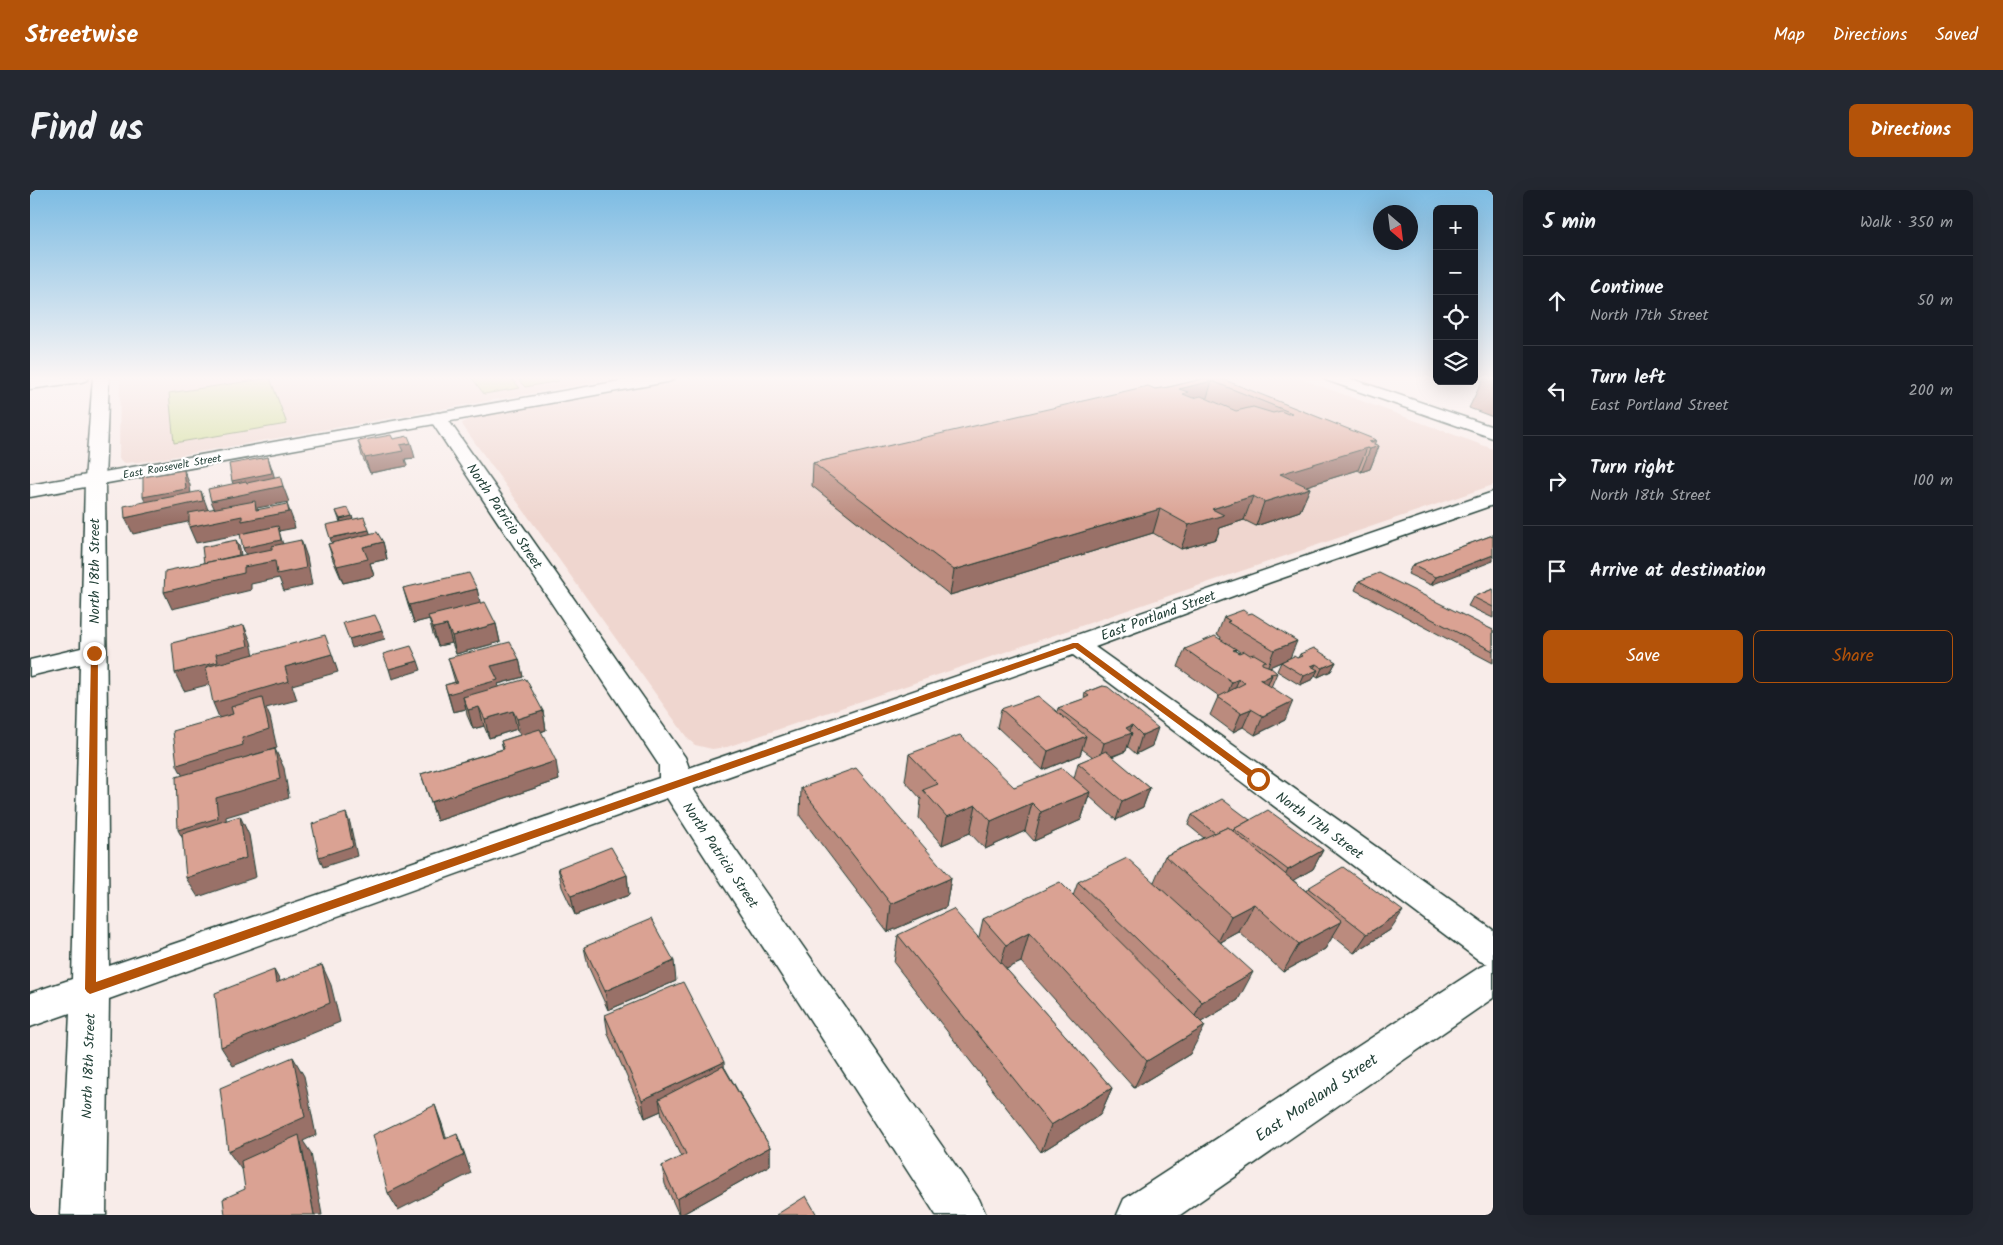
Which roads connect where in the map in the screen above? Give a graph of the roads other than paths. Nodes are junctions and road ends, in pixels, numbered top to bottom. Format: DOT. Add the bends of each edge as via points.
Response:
graph roads {
  1 [pos="98,425"];
  2 [pos="400,425"];
  3 [pos="443,425"];
  4 [pos="1470,425"];
  5 [pos="1493,433"];
  6 [pos="95,480"];
  7 [pos="30,491"];
  8 [pos="1493,498"];
  9 [pos="1076,645"];
  10 [pos="94,653"];
  11 [pos="30,668"];
  12 [pos="674,784"];
  13 [pos="1493,950"];
  14 [pos="1493,978"];
  15 [pos="90,989"];
  16 [pos="30,1010"];
  17 [pos="83,1215"];
  18 [pos="964,1215"];
  19 [pos="1140,1215"];
  1 -- 6 [label="street, North 18th Street"];
  2 -- 6 [label="street, East Roosevelt Street"];
  3 -- 12 [label="street, North Patricio Street" via="674,764"];
  4 -- 5 [label="street"];
  6 -- 7 [label="street, East Roosevelt Street"];
  6 -- 10 [label="street, North 18th Street"];
  8 -- 9 [label="street, East Portland Street"];
  9 -- 12 [label="street, East Portland Street"];
  9 -- 13 [label="street, North 17th Street"];
  10 -- 11 [label="street"];
  10 -- 15 [label="street, North 18th Street"];
  12 -- 15 [label="street, East Portland Street"];
  12 -- 18 [label="street, North Patricio Street"];
  14 -- 19 [label="street, East Moreland Street"];
  15 -- 16 [label="street, East Portland Street"];
  15 -- 17 [label="street, North 18th Street"];
}
